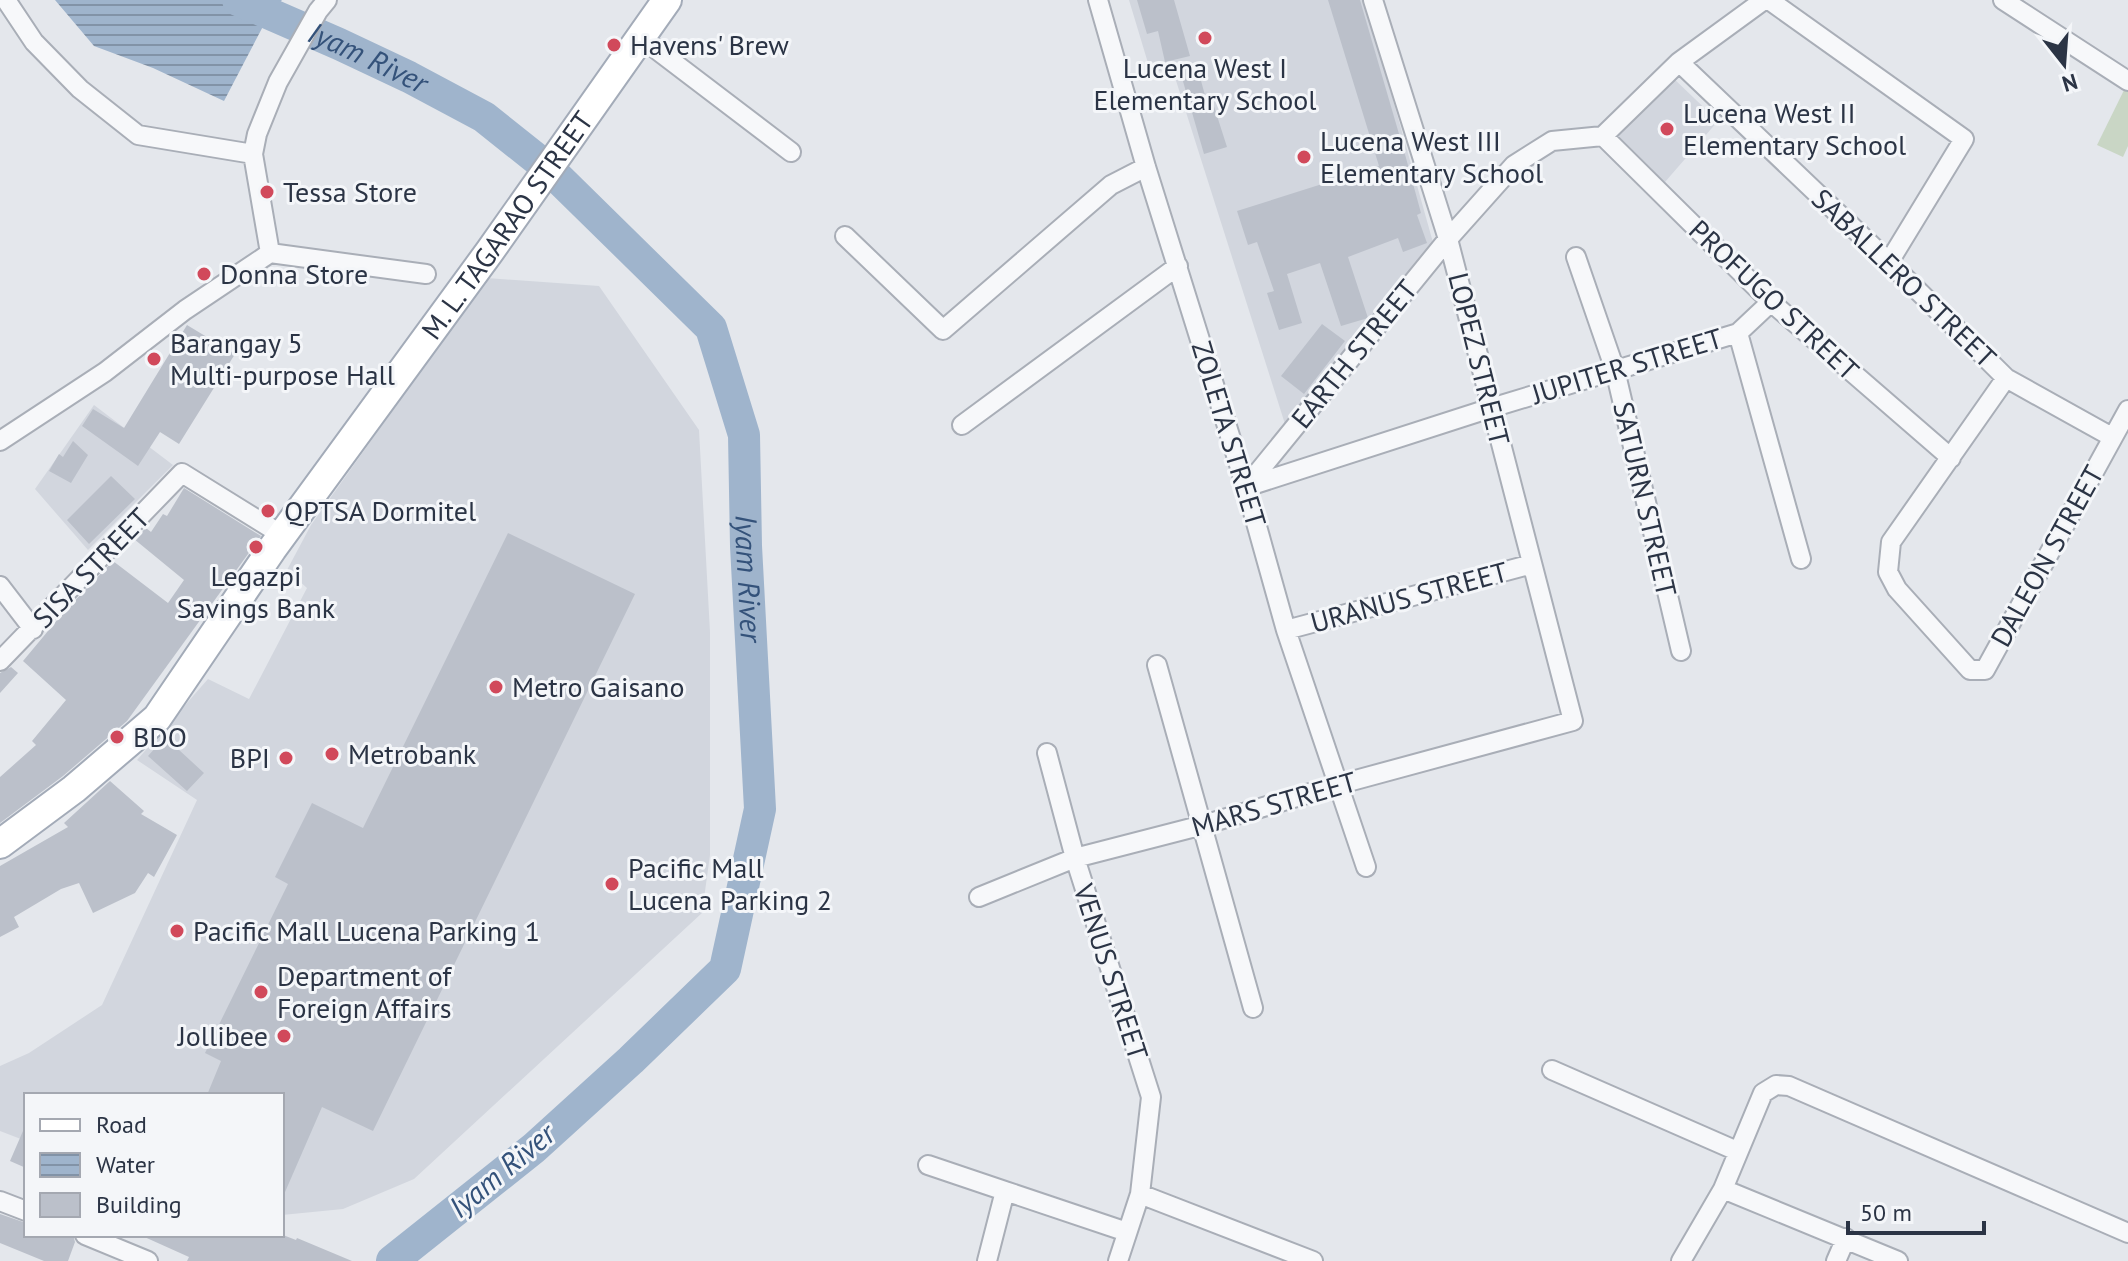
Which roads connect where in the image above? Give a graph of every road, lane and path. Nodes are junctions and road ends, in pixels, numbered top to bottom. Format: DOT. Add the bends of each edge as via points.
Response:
graph roads {
  1 [pos="6,0"];
  2 [pos="327,0"];
  3 [pos="667,0"];
  4 [pos="1098,0"];
  5 [pos="1373,0"];
  6 [pos="1766,0"];
  7 [pos="2003,0"];
  8 [pos="640,37"];
  9 [pos="1679,62"];
  10 [pos="2128,81"];
  11 [pos="1603,136"];
  12 [pos="791,152"];
  13 [pos="253,154"];
  14 [pos="1146,167"];
  15 [pos="845,236"];
  16 [pos="1448,239"];
  17 [pos="270,253"];
  18 [pos="1576,257"];
  19 [pos="1889,262"];
  20 [pos="1178,266"];
  21 [pos="426,274"];
  22 [pos="1771,302"];
  23 [pos="1738,333"];
  24 [pos="1615,370"];
  25 [pos="2006,378"];
  26 [pos="1491,408"];
  27 [pos="2128,410"];
  28 [pos="962,425"];
  29 [pos="2112,437"];
  30 [pos="0,441"];
  31 [pos="1951,458"];
  32 [pos="1246,487"];
  33 [pos="282,535"];
  34 [pos="1801,559"];
  35 [pos="1532,564"];
  36 [pos="0,586"];
  37 [pos="33,629"];
  38 [pos="1286,630"];
  39 [pos="1681,651"];
  40 [pos="0,661"];
  41 [pos="1157,665"];
  42 [pos="1573,721"];
  43 [pos="1047,753"];
  44 [pos="1337,785"];
  45 [pos="1203,825"];
  46 [pos="0,844"];
  47 [pos="1075,858"];
  48 [pos="1366,867"];
  49 [pos="979,897"];
  50 [pos="1253,1008"];
  51 [pos="1552,1070"];
  52 [pos="1737,1151"];
  53 [pos="928,1165"];
  54 [pos="1723,1189"];
  55 [pos="1005,1191"];
  56 [pos="1140,1194"];
  57 [pos="0,1201"];
  58 [pos="24,1210"];
  59 [pos="1127,1232"];
  60 [pos="2128,1233"];
  61 [pos="90,1237"];
  62 [pos="1846,1238"];
  63 [pos="148,1261"];
  64 [pos="987,1261"];
  65 [pos="1118,1261"];
  66 [pos="1313,1261"];
  67 [pos="1681,1261"];
  68 [pos="1836,1261"];
  69 [pos="1898,1261"];
  1 -- 13 [label="street" via="34,42 80,89 138,135"];
  2 -- 13 [label="street" via="278,82"];
  3 -- 8 [label="main road, M. L. TAGARAO STREET"];
  4 -- 14 [label="street, ZOLETA STREET"];
  5 -- 16 [label="street, LOPEZ STREET"];
  6 -- 9 [label="street"];
  6 -- 19 [label="street" via="1964,139"];
  7 -- 10 [label="street"];
  8 -- 12 [label="street"];
  8 -- 33 [label="main road, M. L. TAGARAO STREET"];
  9 -- 11 [label="street"];
  9 -- 19 [label="street, SABALLERO STREET"];
  11 -- 16 [label="street, EARTH STREET" via="1552,141 1514,165"];
  11 -- 22 [label="street, PROFUGO STREET"];
  13 -- 17 [label="street"];
  14 -- 15 [label="street" via="1111,185 943,330"];
  14 -- 20 [label="street, ZOLETA STREET"];
  16 -- 26 [label="street, LOPEZ STREET"];
  16 -- 32 [label="street, EARTH STREET"];
  17 -- 21 [label="street"];
  17 -- 30 [label="street"];
  18 -- 24 [label="street, SATURN STREET"];
  19 -- 25 [label="street, SABALLERO STREET"];
  20 -- 28 [label="street"];
  20 -- 32 [label="street, ZOLETA STREET"];
  22 -- 23 [label="street, JUPITER STREET"];
  22 -- 31 [label="street, PROFUGO STREET"];
  23 -- 24 [label="street, JUPITER STREET"];
  23 -- 34 [label="street"];
  24 -- 26 [label="street, JUPITER STREET"];
  24 -- 39 [label="street, SATURN STREET"];
  25 -- 29 [label="street, SABALLERO STREET"];
  25 -- 31 [label="street, DALEON STREET"];
  26 -- 32 [label="street, JUPITER STREET"];
  26 -- 35 [label="street, LOPEZ STREET"];
  27 -- 29 [label="street, DALEON STREET"];
  29 -- 31 [label="street, DALEON STREET" via="1985,670 1970,670 1897,589 1888,572 1891,542"];
  32 -- 38 [label="street, ZOLETA STREET"];
  33 -- 37 [label="street, SISA STREET" via="182,473"];
  33 -- 46 [label="main road, M. L. TAGARAO STREET" via="157,718"];
  35 -- 38 [label="street, URANUS STREET"];
  35 -- 42 [label="street, LOPEZ STREET"];
  36 -- 37 [label="street"];
  37 -- 40 [label="street, SISA STREET"];
  38 -- 44 [label="street, ZOLETA STREET"];
  41 -- 45 [label="street"];
  42 -- 44 [label="street, MARS STREET"];
  43 -- 47 [label="street, VENUS STREET"];
  44 -- 45 [label="street, MARS STREET"];
  44 -- 48 [label="street, ZOLETA STREET"];
  45 -- 47 [label="street, MARS STREET"];
  45 -- 50 [label="street"];
  47 -- 49 [label="street, MARS STREET"];
  47 -- 56 [label="street, VENUS STREET" via="1151,1097"];
  51 -- 52 [label="street"];
  52 -- 54 [label="street"];
  52 -- 60 [label="street" via="1763,1093 1776,1085 1789,1086"];
  53 -- 55 [label="street"];
  54 -- 62 [label="street"];
  54 -- 67 [label="street"];
  55 -- 59 [label="street"];
  55 -- 64 [label="street"];
  56 -- 59 [label="street, VENUS STREET"];
  56 -- 66 [label="street"];
  57 -- 58 [label="street"];
  59 -- 65 [label="street, VENUS STREET"];
  61 -- 63 [label="street"];
  62 -- 68 [label="street"];
  62 -- 69 [label="street"];
}
